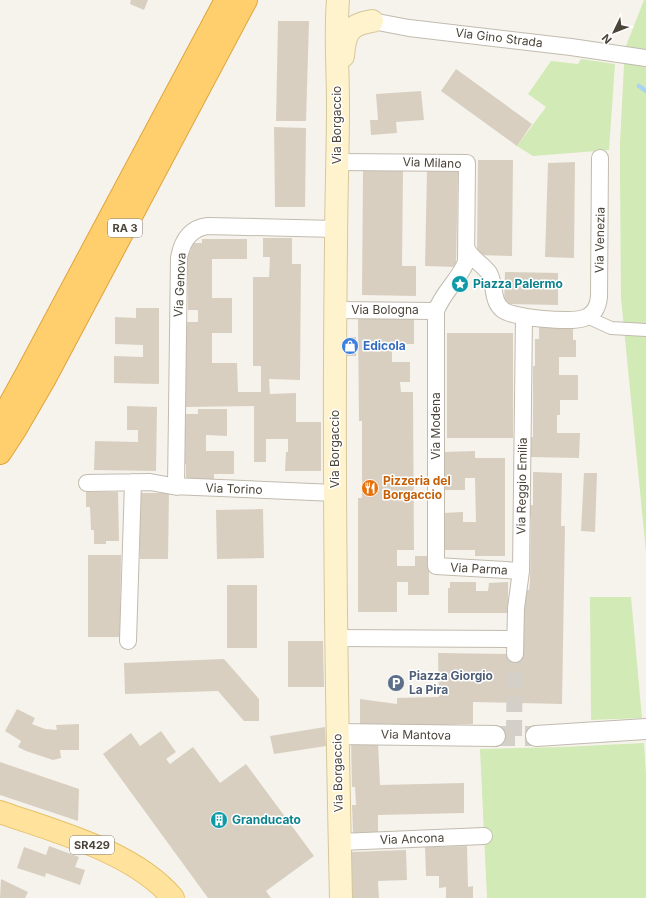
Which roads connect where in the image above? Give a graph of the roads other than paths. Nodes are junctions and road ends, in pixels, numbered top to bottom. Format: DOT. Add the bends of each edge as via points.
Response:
graph roads {
  1 [pos="226,0"];
  2 [pos="246,0"];
  3 [pos="338,0"];
  4 [pos="350,0"];
  5 [pos="372,21"];
  6 [pos="646,58"];
  7 [pos="338,101"];
  8 [pos="600,158"];
  9 [pos="337,162"];
  10 [pos="336,229"];
  11 [pos="467,249"];
  12 [pos="335,310"];
  13 [pos="436,311"];
  14 [pos="524,317"];
  15 [pos="587,317"];
  16 [pos="646,330"];
  17 [pos="0,422"];
  18 [pos="0,453"];
  19 [pos="133,482"];
  20 [pos="86,483"];
  21 [pos="176,487"];
  22 [pos="335,493"];
  23 [pos="436,566"];
  24 [pos="521,571"];
  25 [pos="336,638"];
  26 [pos="128,641"];
  27 [pos="646,729"];
  28 [pos="337,734"];
  29 [pos="495,736"];
  30 [pos="536,736"];
  31 [pos="0,812"];
  32 [pos="484,836"];
  33 [pos="340,842"];
  34 [pos="173,898"];
  35 [pos="341,898"];
  1 -- 17 [label="highway, RA 3"];
  2 -- 18 [label="highway, RA 3" via="51,366"];
  3 -- 7 [label="main road, Via Borgaccio" via="335,42"];
  4 -- 5 [label="main road" via="354,10"];
  5 -- 6 [label="street, Via Gino Strada" via="416,29"];
  5 -- 7 [label="main road" via="359,24 346,34"];
  7 -- 9 [label="main road, Via Borgaccio"];
  8 -- 15 [label="street, Via Venezia" via="599,297 596,309"];
  9 -- 10 [label="main road, Via Borgaccio"];
  9 -- 11 [label="street, Via Milano" via="467,163"];
  10 -- 12 [label="main road, Via Borgaccio"];
  10 -- 21 [label="street, Via Genova" via="208,226 196,229 186,238 179,258"];
  11 -- 13 [label="street" via="466,262 462,270 443,296"];
  11 -- 14 [label="street" via="489,273 495,298 502,309"];
  12 -- 13 [label="street, Via Bologna"];
  12 -- 22 [label="main road, Via Borgaccio"];
  13 -- 23 [label="street, Via Modena"];
  14 -- 15 [label="street" via="577,320"];
  14 -- 24 [label="street, Via Reggio Emilia"];
  15 -- 16 [label="street" via="606,326"];
  19 -- 20 [label="street, Via Torino"];
  19 -- 21 [label="street, Via Torino"];
  19 -- 26 [label="street"];
  21 -- 22 [label="street, Via Torino"];
  22 -- 25 [label="main road, Via Borgaccio"];
  23 -- 24 [label="street, Via Parma"];
  24 -- 25 [label="street, Via Reggio Emilia" via="516,602 515,647"];
  25 -- 28 [label="main road, Via Borgaccio"];
  27 -- 30 [label="street"];
  28 -- 29 [label="street, Via Mantova"];
  28 -- 33 [label="main road, Via Borgaccio"];
  31 -- 34 [label="main road, SR429" via="96,846 125,860 153,879"];
  32 -- 33 [label="street, Via Ancona"];
  33 -- 35 [label="main road, Via Borgaccio"];
}
